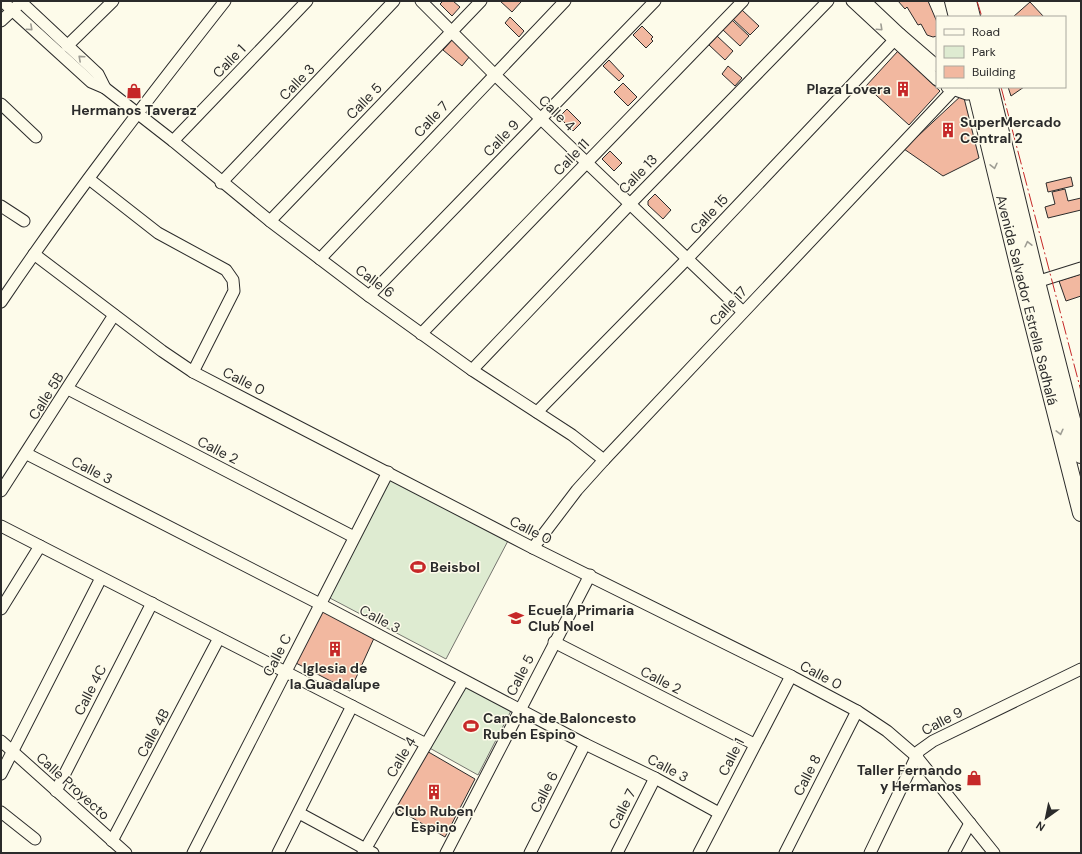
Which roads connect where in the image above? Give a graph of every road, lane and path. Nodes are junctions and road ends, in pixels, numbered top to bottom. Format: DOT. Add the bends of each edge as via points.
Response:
graph roads {
  1 [pos="2,1"];
  2 [pos="21,1"];
  3 [pos="113,1"];
  4 [pos="225,1"];
  5 [pos="307,1"];
  6 [pos="394,1"];
  7 [pos="421,1"];
  8 [pos="481,1"];
  9 [pos="565,1"];
  10 [pos="655,1"];
  11 [pos="743,1"];
  12 [pos="828,1"];
  13 [pos="852,1"];
  14 [pos="865,1"];
  15 [pos="953,1"];
  16 [pos="968,1"];
  17 [pos="12,11"];
  18 [pos="957,16"];
  19 [pos="972,16"];
  20 [pos="1,20"];
  21 [pos="452,31"];
  22 [pos="897,37"];
  23 [pos="67,46"];
  24 [pos="936,65"];
  25 [pos="494,74"];
  26 [pos="936,79"];
  27 [pos="105,88"];
  28 [pos="950,89"];
  29 [pos="983,90"];
  30 [pos="1,104"];
  31 [pos="137,113"];
  32 [pos="541,119"];
  33 [pos="36,137"];
  34 [pos="173,141"];
  35 [pos="587,162"];
  36 [pos="89,179"];
  37 [pos="221,183"];
  38 [pos="630,204"];
  39 [pos="1,206"];
  40 [pos="24,220"];
  41 [pos="270,221"];
  42 [pos="34,254"];
  43 [pos="320,259"];
  44 [pos="687,259"];
  45 [pos="1081,268"];
  46 [pos="1030,284"];
  47 [pos="370,296"];
  48 [pos="1,302"];
  49 [pos="743,312"];
  50 [pos="114,315"];
  51 [pos="421,334"];
  52 [pos="472,370"];
  53 [pos="193,372"];
  54 [pos="68,389"];
  55 [pos="537,412"];
  56 [pos="1081,420"];
  57 [pos="26,454"];
  58 [pos="1081,455"];
  59 [pos="604,460"];
  60 [pos="388,472"];
  61 [pos="1,491"];
  62 [pos="1081,513"];
  63 [pos="1,526"];
  64 [pos="354,537"];
  65 [pos="40,546"];
  66 [pos="533,548"];
  67 [pos="590,575"];
  68 [pos="101,578"];
  69 [pos="152,603"];
  70 [pos="320,604"];
  71 [pos="1,609"];
  72 [pos="219,638"];
  73 [pos="554,642"];
  74 [pos="1081,669"];
  75 [pos="284,672"];
  76 [pos="791,676"];
  77 [pos="463,681"];
  78 [pos="352,706"];
  79 [pos="520,710"];
  80 [pos="856,711"];
  81 [pos="1,741"];
  82 [pos="426,744"];
  83 [pos="585,744"];
  84 [pos="754,744"];
  85 [pos="12,752"];
  86 [pos="916,756"];
  87 [pos="1,774"];
  88 [pos="655,778"];
  89 [pos="56,791"];
  90 [pos="1,812"];
  91 [pos="299,813"];
  92 [pos="719,813"];
  93 [pos="970,823"];
  94 [pos="35,839"];
  95 [pos="112,841"];
  96 [pos="367,851"];
  97 [pos="126,853"];
  98 [pos="193,853"];
  99 [pos="278,853"];
  100 [pos="446,853"];
  101 [pos="530,853"];
  102 [pos="617,853"];
  103 [pos="699,853"];
  104 [pos="785,853"];
  105 [pos="870,853"];
  106 [pos="954,853"];
  107 [pos="994,853"];
  1 -- 17 [label="street"];
  2 -- 17 [label="street"];
  2 -- 23 [label="street"];
  3 -- 23 [label="street"];
  4 -- 31 [label="street"];
  5 -- 34 [label="street, Calle 1"];
  6 -- 37 [label="street, Calle 3"];
  7 -- 21 [label="street, Calle 4"];
  8 -- 21 [label="street, Calle 5"];
  9 -- 25 [label="street, Calle 7"];
  10 -- 32 [label="street, Calle 9"];
  11 -- 35 [label="street, Calle 11"];
  12 -- 38 [label="street, Calle 13"];
  13 -- 22 [label="street, one-way"];
  14 -- 22 [label="street"];
  15 -- 18 [label="highway"];
  16 -- 19 [label="highway"];
  17 -- 20 [label="street"];
  17 -- 27 [label="street, one-way" via="91,82"];
  21 -- 25 [label="street, Calle 4"];
  21 -- 41 [label="street, Calle 5"];
  22 -- 24 [label="street"];
  22 -- 26 [label="street"];
  22 -- 44 [label="street, Calle 15"];
  27 -- 23 [label="street, one-way" via="98,74"];
  25 -- 32 [label="street, Calle 4"];
  25 -- 43 [label="street, Calle 7"];
  27 -- 31 [label="street, Calle 6"];
  28 -- 29 [label="street"];
  28 -- 49 [label="street, Calle 17"];
  29 -- 46 [label="highway, Avenida Salvador Estrella Sadhalá"];
  30 -- 33 [label="street"];
  31 -- 34 [label="street, Calle 6"];
  31 -- 36 [label="street"];
  32 -- 35 [label="street, Calle 4"];
  32 -- 47 [label="street, Calle 9"];
  34 -- 37 [label="street, Calle 6"];
  35 -- 38 [label="street, Calle 4"];
  35 -- 51 [label="street, Calle 11"];
  36 -- 42 [label="street"];
  36 -- 53 [label="street" via="158,233 220,266 234,280 234,291"];
  37 -- 41 [label="street, Calle 6"];
  38 -- 44 [label="street, Calle 4"];
  38 -- 52 [label="street, Calle 13"];
  39 -- 40 [label="street"];
  41 -- 43 [label="street, Calle 6"];
  42 -- 48 [label="street"];
  42 -- 50 [label="street, Calle 0"];
  43 -- 47 [label="street, Calle 6"];
  44 -- 49 [label="street, Calle 4"];
  44 -- 55 [label="street, Calle 15"];
  45 -- 46 [label="street"];
  46 -- 56 [label="highway" via="1048,297"];
  46 -- 58 [label="highway, Avenida Salvador Estrella Sadhalá"];
  46 -- 62 [label="highway, Avenida Salvador Estrella Sadhalá, one-way"];
  47 -- 51 [label="street, Calle 6"];
  49 -- 59 [label="street, Calle 17"];
  50 -- 53 [label="street, Calle 0"];
  50 -- 54 [label="street, Calle 5B"];
  51 -- 52 [label="street, Calle 6"];
  52 -- 55 [label="street, Calle 6"];
  53 -- 60 [label="street, Calle 0"];
  54 -- 57 [label="street, Calle 5B"];
  54 -- 64 [label="street, Calle 2"];
  55 -- 59 [label="street, Calle 6"];
  57 -- 61 [label="street, Calle 5B"];
  57 -- 70 [label="street, Calle 3"];
  59 -- 66 [label="street, Calle 17" via="576,490"];
  60 -- 64 [label="street, Calle C"];
  60 -- 66 [label="street, Calle 0"];
  63 -- 65 [label="street"];
  64 -- 70 [label="street, Calle C"];
  65 -- 68 [label="street"];
  65 -- 71 [label="street"];
  66 -- 67 [label="street, Calle 0"];
  67 -- 73 [label="street, Calle 5"];
  67 -- 76 [label="street, Calle 0"];
  68 -- 69 [label="street"];
  68 -- 85 [label="street"];
  69 -- 72 [label="street"];
  69 -- 89 [label="street, Calle 4C"];
  70 -- 75 [label="street, Calle C"];
  70 -- 77 [label="street, Calle 3"];
  72 -- 75 [label="street"];
  72 -- 95 [label="street, Calle 4B"];
  73 -- 79 [label="street, Calle 5"];
  73 -- 84 [label="street, Calle 2"];
  74 -- 86 [label="street, Calle 9" via="933,741"];
  75 -- 78 [label="street"];
  75 -- 98 [label="street, Calle C"];
  76 -- 80 [label="street, Calle 0"];
  76 -- 84 [label="street, Calle 1"];
  77 -- 79 [label="street, Calle 3"];
  77 -- 82 [label="street, Calle 4"];
  78 -- 82 [label="street"];
  78 -- 91 [label="street"];
  79 -- 83 [label="street, Calle 3"];
  79 -- 100 [label="street, Calle 5"];
  80 -- 86 [label="street, Calle 0" via="887,731"];
  80 -- 104 [label="street, Calle 8"];
  81 -- 85 [label="street, Calle Proyecto"];
  82 -- 96 [label="street, Calle 4"];
  83 -- 88 [label="street, Calle 3"];
  83 -- 101 [label="street, Calle 6"];
  84 -- 92 [label="street, Calle 1"];
  85 -- 87 [label="street"];
  85 -- 89 [label="street, Calle Proyecto"];
  86 -- 93 [label="street, Calle 0"];
  86 -- 105 [label="street, Calle 9"];
  88 -- 92 [label="street, Calle 3"];
  88 -- 102 [label="street, Calle 7"];
  89 -- 95 [label="street, Calle Proyecto"];
  90 -- 94 [label="street"];
  91 -- 96 [label="street, Calle 4"];
  91 -- 99 [label="street"];
  92 -- 103 [label="street, Calle 1"];
  93 -- 106 [label="street"];
  93 -- 107 [label="street, Calle 0"];
  95 -- 97 [label="street, Calle Proyecto"];
}
